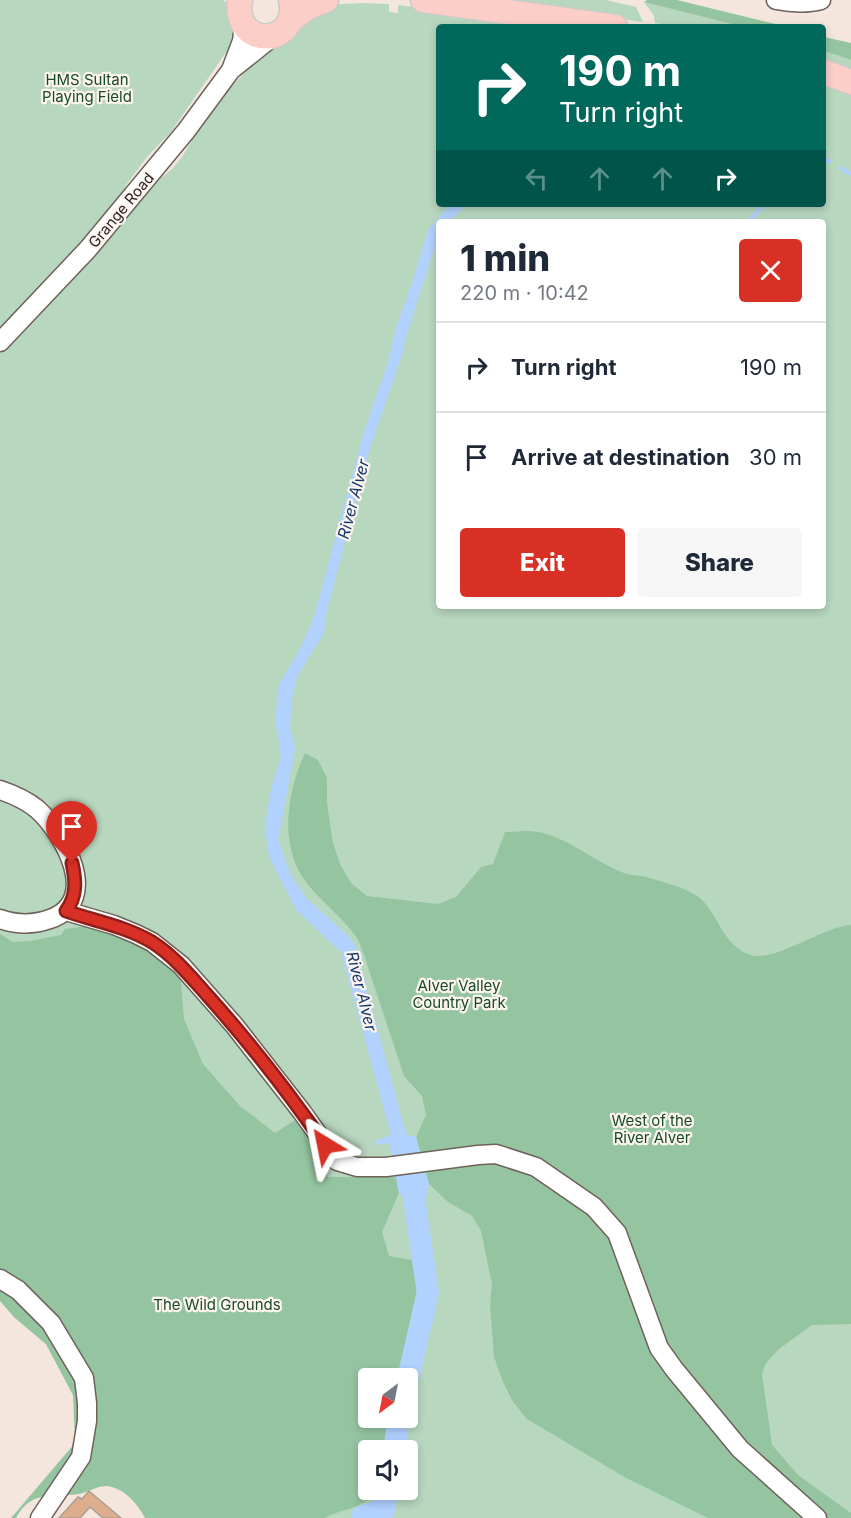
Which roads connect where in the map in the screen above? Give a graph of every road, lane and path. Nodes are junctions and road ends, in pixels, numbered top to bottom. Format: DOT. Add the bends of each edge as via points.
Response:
graph roads {
  1 [pos="326,0"];
  2 [pos="423,0"];
  3 [pos="776,0"];
  4 [pos="821,0"];
  5 [pos="238,9"];
  6 [pos="286,18"];
  7 [pos="594,24"];
  8 [pos="231,70"];
  9 [pos="826,73"];
  10 [pos="851,82"];
  11 [pos="0,342"];
  12 [pos="0,790"];
  13 [pos="66,911"];
  14 [pos="0,919"];
  15 [pos="0,1279"];
  16 [pos="40,1518"];
  17 [pos="817,1518"];
  1 -- 6 [label="main road"];
  2 -- 7 [label="main road"];
  3 -- 4 [label="street"];
  5 -- 6 [label="main road" via="254,34 263,37"];
  5 -- 8 [label="street, Grange Road" via="242,41"];
  6 -- 8 [label="street, Grange Road"];
  8 -- 11 [label="street, Grange Road" via="128,203"];
  9 -- 10 [label="main road"];
  12 -- 13 [label="street" via="35,808 65,844 76,878 72,902"];
  13 -- 14 [label="street" via="32,923"];
  13 -- 17 [label="street" via="136,934 181,965 234,1025 337,1161 357,1167 386,1167 496,1154 536,1167 594,1207 617,1233 659,1347 674,1369 740,1449"];
  15 -- 16 [label="street" via="18,1290 51,1323 84,1378 87,1421 81,1456"];
}
